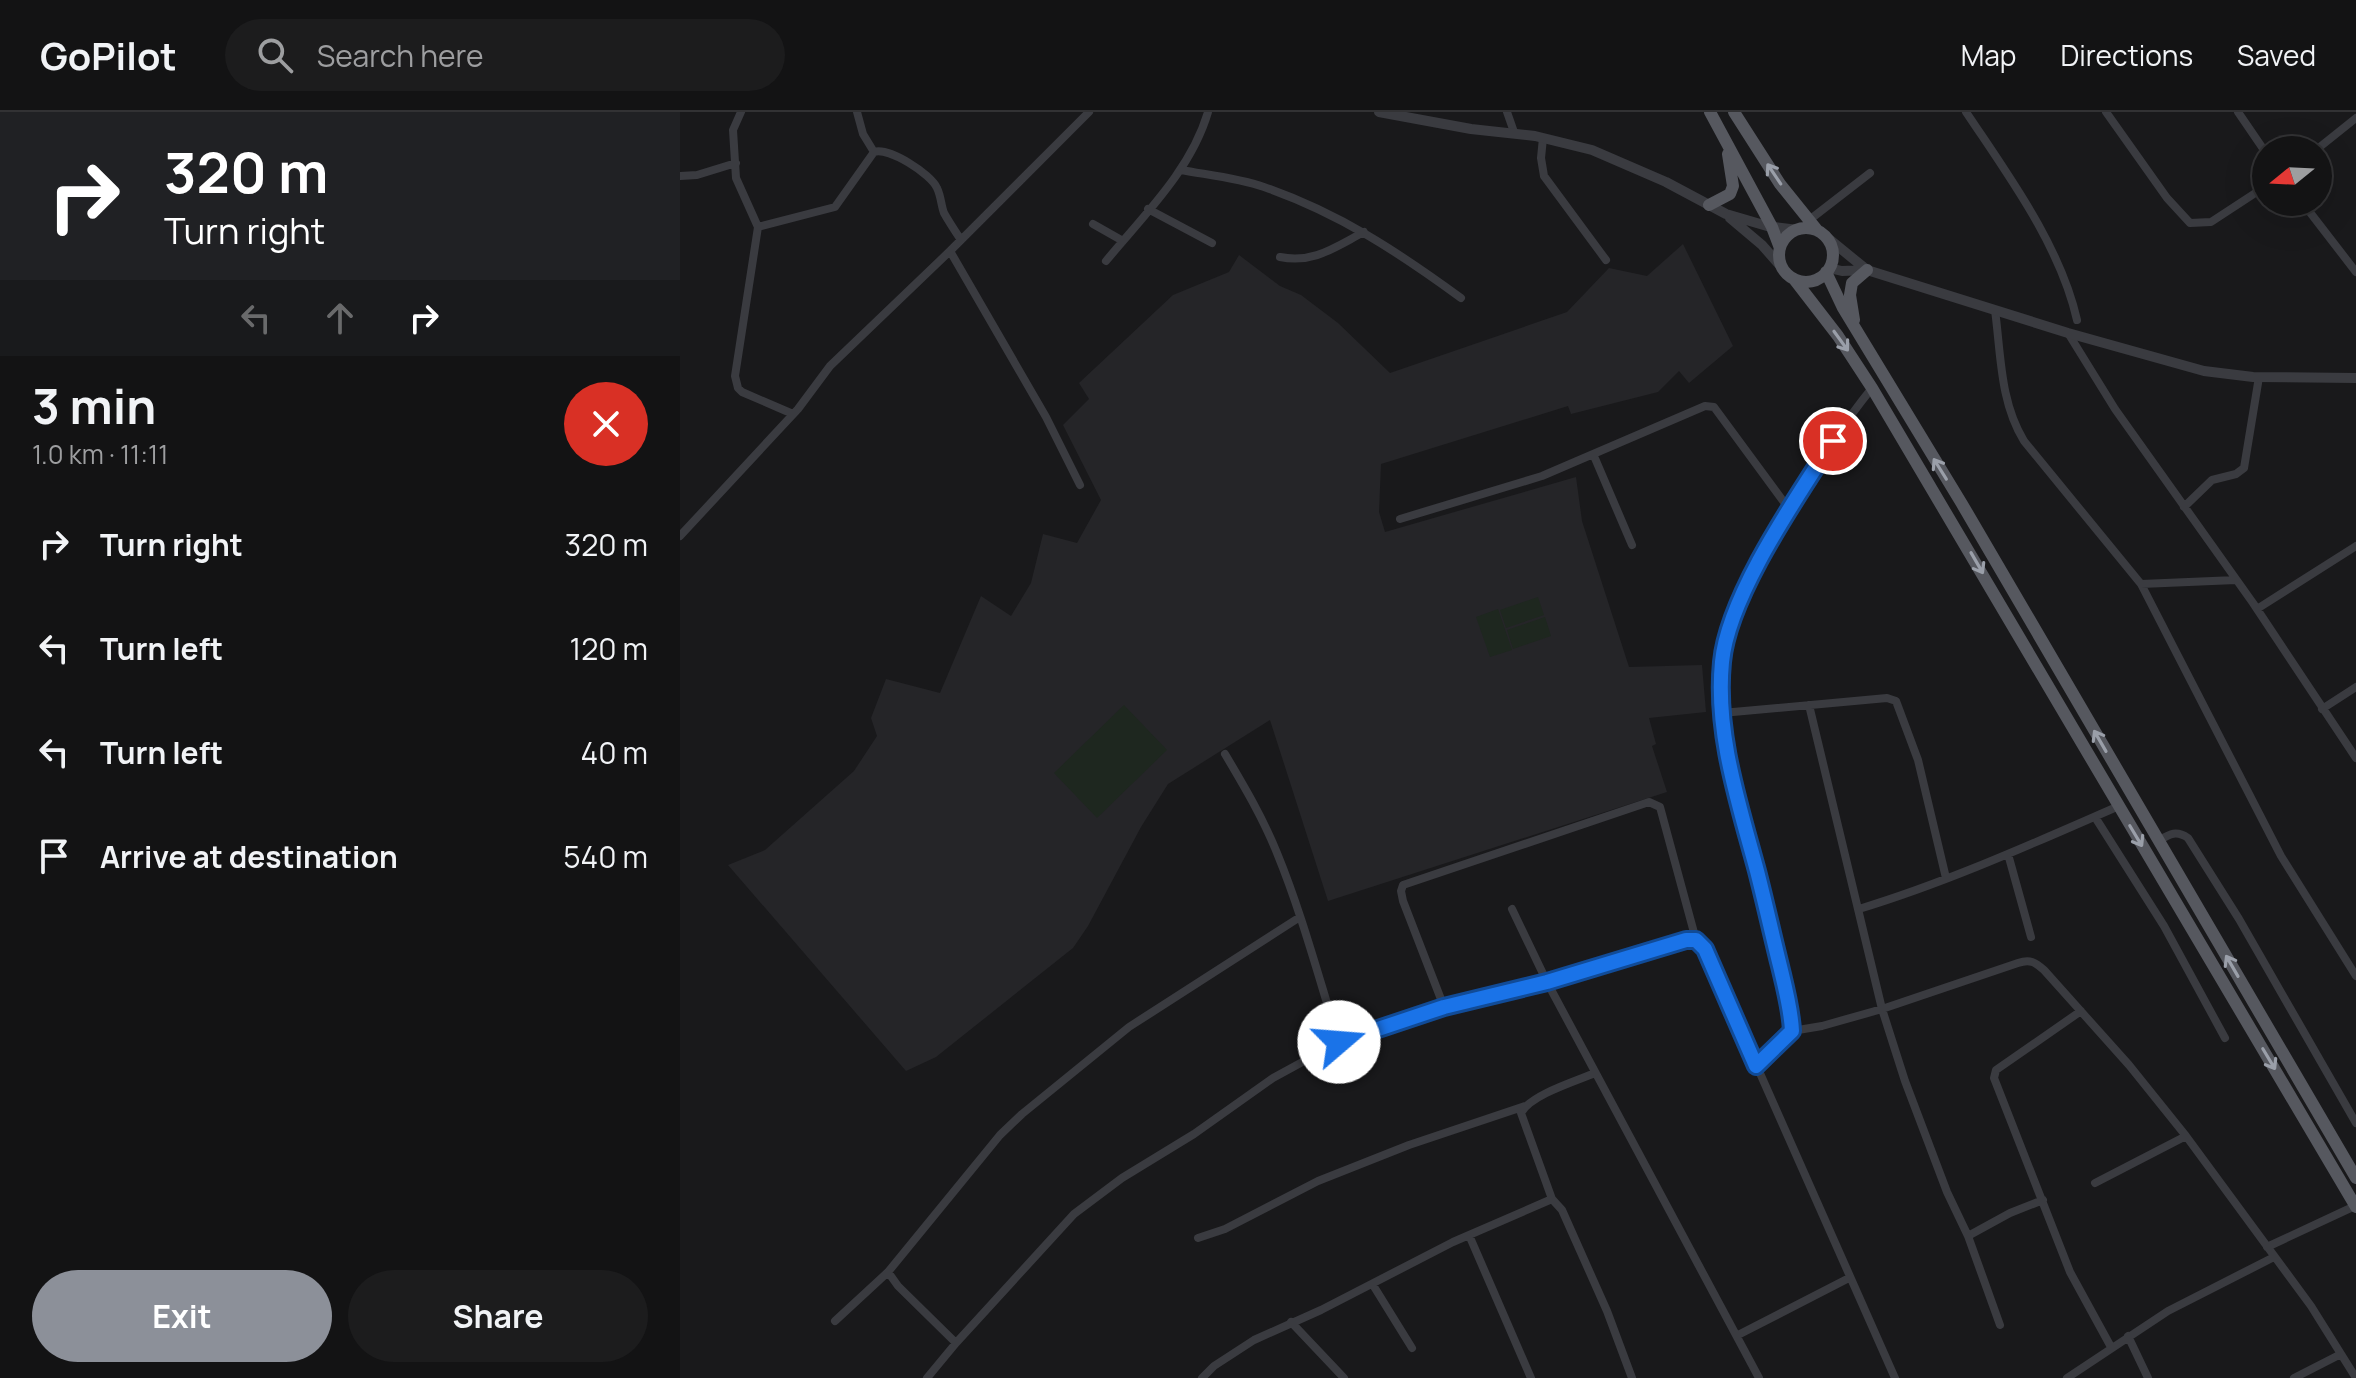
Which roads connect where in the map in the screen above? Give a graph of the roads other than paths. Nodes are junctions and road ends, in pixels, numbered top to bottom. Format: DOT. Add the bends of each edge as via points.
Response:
graph roads {
  1 [pos="741,112"];
  2 [pos="857,112"];
  3 [pos="1089,112"];
  4 [pos="1208,112"];
  5 [pos="1379,112"];
  6 [pos="1507,112"];
  7 [pos="1710,112"];
  8 [pos="1734,112"];
  9 [pos="1966,112"];
  10 [pos="2106,112"];
  11 [pos="2238,112"];
  12 [pos="2356,118"];
  13 [pos="1514,132"];
  14 [pos="1724,135"];
  15 [pos="2254,136"];
  16 [pos="2332,137"];
  17 [pos="1543,138"];
  18 [pos="874,152"];
  19 [pos="736,163"];
  20 [pos="1181,170"];
  21 [pos="1870,173"];
  22 [pos="680,176"];
  23 [pos="2252,195"];
  24 [pos="1709,205"];
  25 [pos="1148,209"];
  26 [pos="1726,214"];
  27 [pos="2313,216"];
  28 [pos="1093,224"];
  29 [pos="1803,226"];
  30 [pos="758,227"];
  31 [pos="1772,227"];
  32 [pos="1364,232"];
  33 [pos="1822,234"];
  34 [pos="961,240"];
  35 [pos="1123,241"];
  36 [pos="1212,243"];
  37 [pos="1780,248"];
  38 [pos="950,251"];
  39 [pos="1280,257"];
  40 [pos="1606,260"];
  41 [pos="1106,261"];
  42 [pos="1827,270"];
  43 [pos="1867,270"];
  44 [pos="2356,272"];
  45 [pos="1789,275"];
  46 [pos="1461,298"];
  47 [pos="1995,310"];
  48 [pos="2077,320"];
  49 [pos="1856,327"];
  50 [pos="2068,333"];
  51 [pos="2259,377"];
  52 [pos="2356,378"];
  53 [pos="1872,388"];
  54 [pos="793,414"];
  55 [pos="1594,456"];
  56 [pos="1080,485"];
  57 [pos="2184,507"];
  58 [pos="1789,509"];
  59 [pos="1400,519"];
  60 [pos="680,536"];
  61 [pos="1632,545"];
  62 [pos="2356,546"];
  63 [pos="2236,580"];
  64 [pos="2141,584"];
  65 [pos="2257,609"];
  66 [pos="2356,687"];
  67 [pos="1809,705"];
  68 [pos="2322,709"];
  69 [pos="1722,713"];
  70 [pos="1225,754"];
  71 [pos="2356,758"];
  72 [pos="2119,806"];
  73 [pos="2095,817"];
  74 [pos="2158,841"];
  75 [pos="2008,854"];
  76 [pos="1946,878"];
  77 [pos="1512,909"];
  78 [pos="1859,909"];
  79 [pos="1300,917"];
  80 [pos="2031,937"];
  81 [pos="1696,940"];
  82 [pos="2356,976"];
  83 [pos="1547,982"];
  84 [pos="1444,1007"];
  85 [pos="1882,1009"];
  86 [pos="2081,1011"];
  87 [pos="1792,1031"];
  88 [pos="2225,1038"];
  89 [pos="1339,1042"];
  90 [pos="1756,1066"];
  91 [pos="1595,1073"];
  92 [pos="1525,1106"];
  93 [pos="2356,1123"];
  94 [pos="2186,1136"];
  95 [pos="2356,1178"];
  96 [pos="2095,1183"];
  97 [pos="1552,1199"];
  98 [pos="2043,1200"];
  99 [pos="2356,1206"];
  100 [pos="1469,1235"];
  101 [pos="1968,1236"];
  102 [pos="1198,1238"];
  103 [pos="2267,1247"];
  104 [pos="2274,1257"];
  105 [pos="888,1272"];
  106 [pos="1849,1278"];
  107 [pos="1373,1285"];
  108 [pos="835,1321"];
  109 [pos="1291,1322"];
  110 [pos="2000,1325"];
  111 [pos="1738,1335"];
  112 [pos="2128,1336"];
  113 [pos="956,1343"];
  114 [pos="2111,1347"];
  115 [pos="1412,1348"];
  116 [pos="2341,1354"];
  117 [pos="927,1378"];
  118 [pos="1202,1378"];
  119 [pos="1344,1378"];
  120 [pos="1531,1378"];
  121 [pos="1632,1378"];
  122 [pos="1759,1378"];
  123 [pos="1895,1378"];
  124 [pos="2067,1378"];
  125 [pos="2148,1378"];
  126 [pos="2294,1378"];
  127 [pos="2356,1378"];
  1 -- 19 [label="street" via="733,130"];
  2 -- 18 [label="street"];
  3 -- 34 [label="street"];
  4 -- 20 [label="street"];
  5 -- 13 [label="street"];
  6 -- 13 [label="street"];
  7 -- 14 [label="main road"];
  29 -- 8 [label="main road, one-way"];
  9 -- 48 [label="street" via="2047,241"];
  10 -- 23 [label="street" via="2190,223 2211,222"];
  11 -- 15 [label="street"];
  12 -- 16 [label="street"];
  13 -- 17 [label="street"];
  14 -- 24 [label="main road" via="1733,186 1730,194"];
  14 -- 31 [label="main road"];
  17 -- 24 [label="street" via="1592,150"];
  17 -- 40 [label="street" via="1544,176"];
  18 -- 30 [label="street" via="835,207"];
  18 -- 34 [label="street" via="885,150 932,182"];
  19 -- 22 [label="street"];
  19 -- 30 [label="street" via="740,191"];
  20 -- 25 [label="street"];
  20 -- 32 [label="street" via="1261,186"];
  21 -- 29 [label="street"];
  24 -- 26 [label="street"];
  25 -- 35 [label="street"];
  25 -- 36 [label="street"];
  26 -- 31 [label="street"];
  26 -- 45 [label="street"];
  27 -- 44 [label="street"];
  28 -- 35 [label="street"];
  29 -- 31 [label="street"];
  29 -- 33 [label="main road"];
  29 -- 37 [label="main road"];
  30 -- 54 [label="street" via="735,376 742,392"];
  31 -- 37 [label="main road"];
  32 -- 39 [label="street" via="1317,257"];
  32 -- 46 [label="street"];
  33 -- 42 [label="main road" via="1832,253"];
  33 -- 43 [label="street"];
  34 -- 38 [label="street"];
  35 -- 41 [label="street"];
  37 -- 45 [label="main road" via="1779,258"];
  38 -- 54 [label="street" via="830,366"];
  38 -- 56 [label="street"];
  42 -- 43 [label="street"];
  42 -- 45 [label="main road" via="1809,281"];
  42 -- 49 [label="main road"];
  43 -- 47 [label="street"];
  43 -- 49 [label="main road" via="1852,283"];
  45 -- 53 [label="main road, one-way"];
  47 -- 50 [label="street"];
  47 -- 64 [label="street" via="2007,407 2015,426"];
  74 -- 49 [label="main road, one-way"];
  50 -- 51 [label="street" via="2204,371"];
  50 -- 57 [label="street"];
  51 -- 52 [label="street"];
  51 -- 57 [label="street" via="2244,468 2212,480"];
  53 -- 58 [label="street"];
  53 -- 72 [label="main road, one-way"];
  54 -- 60 [label="street"];
  55 -- 58 [label="street" via="1705,406 1714,407"];
  55 -- 59 [label="street"];
  55 -- 61 [label="street"];
  57 -- 63 [label="street"];
  58 -- 69 [label="street" via="1727,636"];
  62 -- 65 [label="street"];
  63 -- 64 [label="street"];
  63 -- 65 [label="street"];
  64 -- 82 [label="street" via="2281,856"];
  65 -- 68 [label="street"];
  66 -- 68 [label="street"];
  67 -- 69 [label="street"];
  67 -- 76 [label="street" via="1896,701 1918,760"];
  67 -- 78 [label="street"];
  68 -- 71 [label="street"];
  69 -- 87 [label="street" via="1731,775"];
  70 -- 79 [label="street" via="1264,826"];
  72 -- 73 [label="street"];
  72 -- 99 [label="main road, one-way"];
  73 -- 75 [label="street"];
  73 -- 88 [label="street" via="2164,926"];
  74 -- 93 [label="street" via="2172,832 2188,838"];
  95 -- 74 [label="main road, one-way"];
  75 -- 76 [label="street"];
  75 -- 80 [label="street"];
  76 -- 78 [label="street"];
  77 -- 83 [label="street"];
  78 -- 85 [label="street"];
  79 -- 89 [label="street"];
  79 -- 105 [label="street" via="1129,1027 1022,1114"];
  81 -- 83 [label="street"];
  81 -- 84 [label="street" via="1660,807 1649,802 1403,885 1403,901"];
  81 -- 90 [label="street" via="1705,949"];
  83 -- 84 [label="street"];
  83 -- 91 [label="street"];
  84 -- 89 [label="street"];
  85 -- 86 [label="street" via="2027,960 2044,970"];
  85 -- 87 [label="street"];
  85 -- 101 [label="street" via="1942,1179"];
  86 -- 94 [label="street"];
  86 -- 98 [label="street" via="1996,1070 1994,1078"];
  87 -- 90 [label="street"];
  89 -- 113 [label="street" via="1273,1078 1074,1214"];
  90 -- 106 [label="street"];
  91 -- 92 [label="street"];
  91 -- 111 [label="street"];
  92 -- 97 [label="street" via="1521,1113"];
  92 -- 102 [label="street" via="1318,1181"];
  94 -- 96 [label="street"];
  94 -- 103 [label="street"];
  97 -- 100 [label="street"];
  97 -- 121 [label="street" via="1562,1210"];
  98 -- 101 [label="street"];
  98 -- 114 [label="street" via="2070,1272"];
  99 -- 103 [label="street"];
  100 -- 107 [label="street"];
  100 -- 120 [label="street"];
  101 -- 110 [label="street"];
  103 -- 104 [label="street"];
  104 -- 112 [label="street"];
  104 -- 116 [label="street"];
  105 -- 108 [label="street"];
  105 -- 113 [label="street"];
  106 -- 111 [label="street"];
  106 -- 123 [label="street"];
  107 -- 109 [label="street"];
  107 -- 115 [label="street"];
  109 -- 118 [label="street" via="1254,1340"];
  109 -- 119 [label="street"];
  111 -- 122 [label="street"];
  112 -- 114 [label="street"];
  112 -- 125 [label="street"];
  113 -- 117 [label="street"];
  114 -- 124 [label="street"];
  116 -- 126 [label="street"];
  116 -- 127 [label="street"];
}
